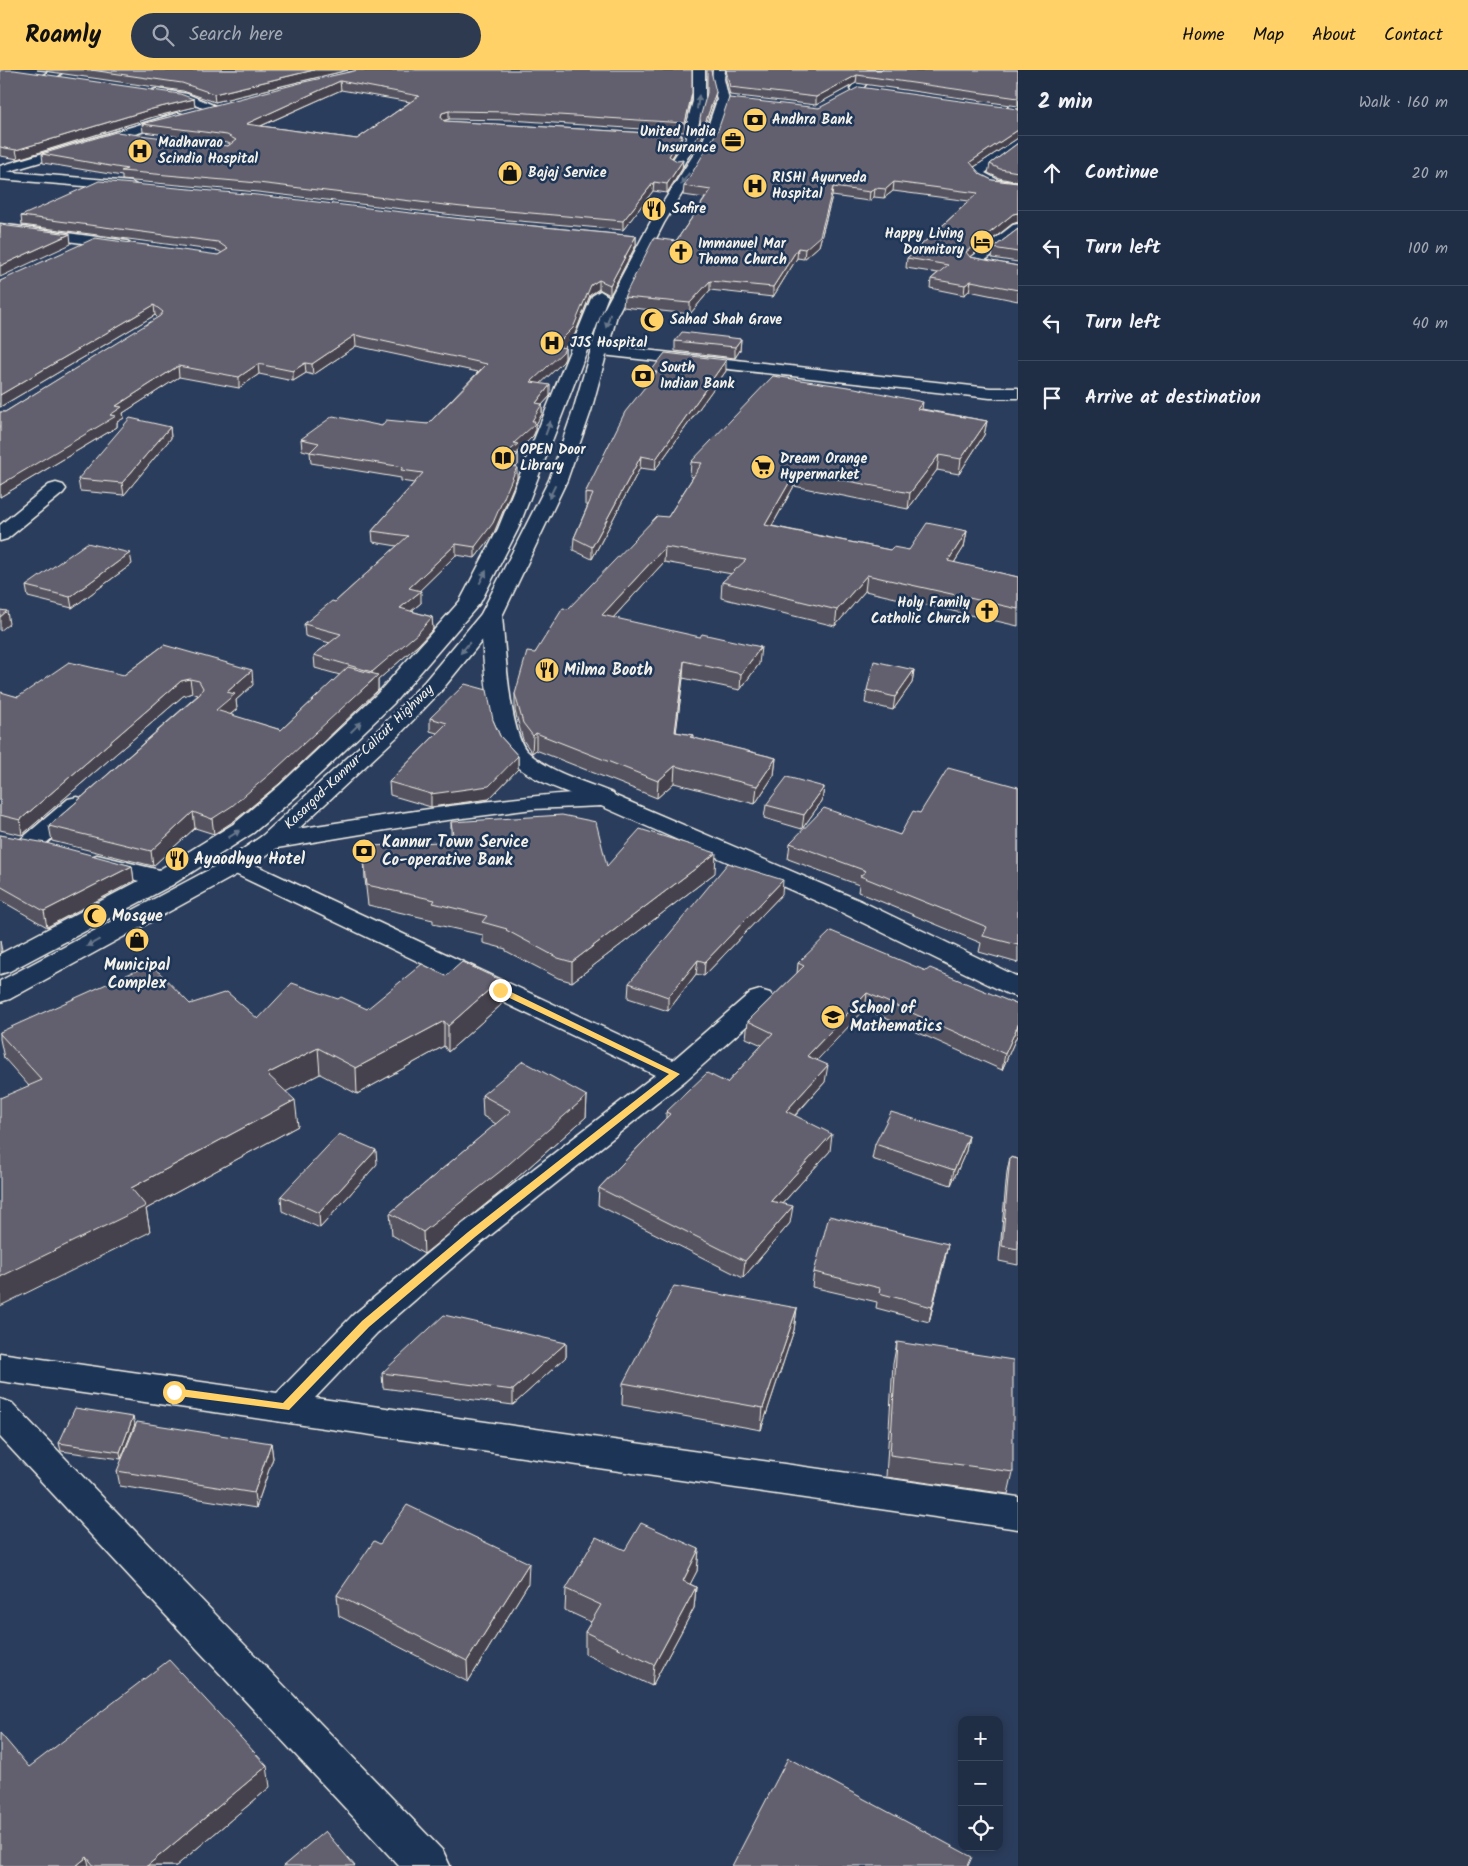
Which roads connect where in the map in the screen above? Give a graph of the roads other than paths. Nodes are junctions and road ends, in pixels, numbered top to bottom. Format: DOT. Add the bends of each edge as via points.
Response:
graph roads {
  1 [pos="876,70"];
  2 [pos="709,74"];
  3 [pos="63,75"];
  4 [pos="42,78"];
  5 [pos="856,89"];
  6 [pos="144,91"];
  7 [pos="876,91"];
  8 [pos="841,97"];
  9 [pos="117,135"];
  10 [pos="674,137"];
  11 [pos="693,138"];
  12 [pos="153,141"];
  13 [pos="1018,142"];
  14 [pos="0,170"];
  15 [pos="0,175"];
  16 [pos="668,178"];
  17 [pos="1018,187"];
  18 [pos="149,188"];
  19 [pos="0,228"];
  20 [pos="1018,228"];
  21 [pos="630,237"];
  22 [pos="94,241"];
  23 [pos="142,247"];
  24 [pos="69,253"];
  25 [pos="992,265"];
  26 [pos="599,350"];
  27 [pos="1018,393"];
  28 [pos="56,489"];
  29 [pos="0,535"];
  30 [pos="491,616"];
  31 [pos="97,786"];
  32 [pos="604,798"];
  33 [pos="271,841"];
  34 [pos="205,853"];
  35 [pos="236,865"];
  36 [pos="163,879"];
  37 [pos="0,965"];
  38 [pos="1018,988"];
  39 [pos="0,992"];
  40 [pos="760,999"];
  41 [pos="676,1074"];
  42 [pos="0,1367"];
  43 [pos="285,1407"];
  44 [pos="0,1413"];
  45 [pos="1018,1513"];
  46 [pos="428,1866"];
  1 -- 5 [label="main road" via="866,76"];
  11 -- 2 [label="main road, Kasargod-Kannur-Calicut Highway, one-way" via="692,126"];
  2 -- 26 [label="main road, Kasargod-Kannur-Calicut Highway, one-way" via="728,101 710,138 625,281 609,315"];
  3 -- 4 [label="main road"];
  5 -- 7 [label="main road"];
  5 -- 8 [label="main road"];
  6 -- 9 [label="main road" via="183,96 218,107"];
  9 -- 12 [label="main road"];
  9 -- 14 [label="main road"];
  10 -- 11 [label="main road"];
  11 -- 16 [label="main road, Kasargod-Kannur-Calicut Highway"];
  13 -- 17 [label="main road" via="977,172 990,182"];
  15 -- 18 [label="main road"];
  19 -- 22 [label="main road"];
  20 -- 25 [label="main road" via="974,262"];
  34 -- 21 [label="main road, Kasargod-Kannur-Calicut Highway, one-way" via="244,828 289,790 385,699 469,603 508,529 596,302"];
  22 -- 23 [label="main road"];
  22 -- 24 [label="main road"];
  26 -- 27 [label="main road" via="990,394"];
  26 -- 30 [label="main road, Kasargod-Kannur-Calicut Highway, one-way" via="558,480"];
  28 -- 29 [label="main road"];
  30 -- 32 [label="main road" via="506,734 517,754 554,776"];
  30 -- 33 [label="main road, Kasargod-Kannur-Calicut Highway, one-way" via="433,686 396,724"];
  31 -- 36 [label="main road" via="19,843"];
  32 -- 33 [label="main road" via="524,803"];
  32 -- 38 [label="main road" via="852,907"];
  33 -- 35 [label="main road, Kasargod-Kannur-Calicut Highway"];
  34 -- 35 [label="main road"];
  34 -- 36 [label="main road, Kasargod-Kannur-Calicut Highway"];
  35 -- 39 [label="main road, Kasargod-Kannur-Calicut Highway, one-way"];
  35 -- 41 [label="main road"];
  36 -- 37 [label="main road, Kasargod-Kannur-Calicut Highway"];
  40 -- 41 [label="main road"];
  41 -- 43 [label="main road" via="471,1234 365,1324"];
  42 -- 43 [label="main road"];
  43 -- 45 [label="main road"];
  44 -- 46 [label="main road"];
}
